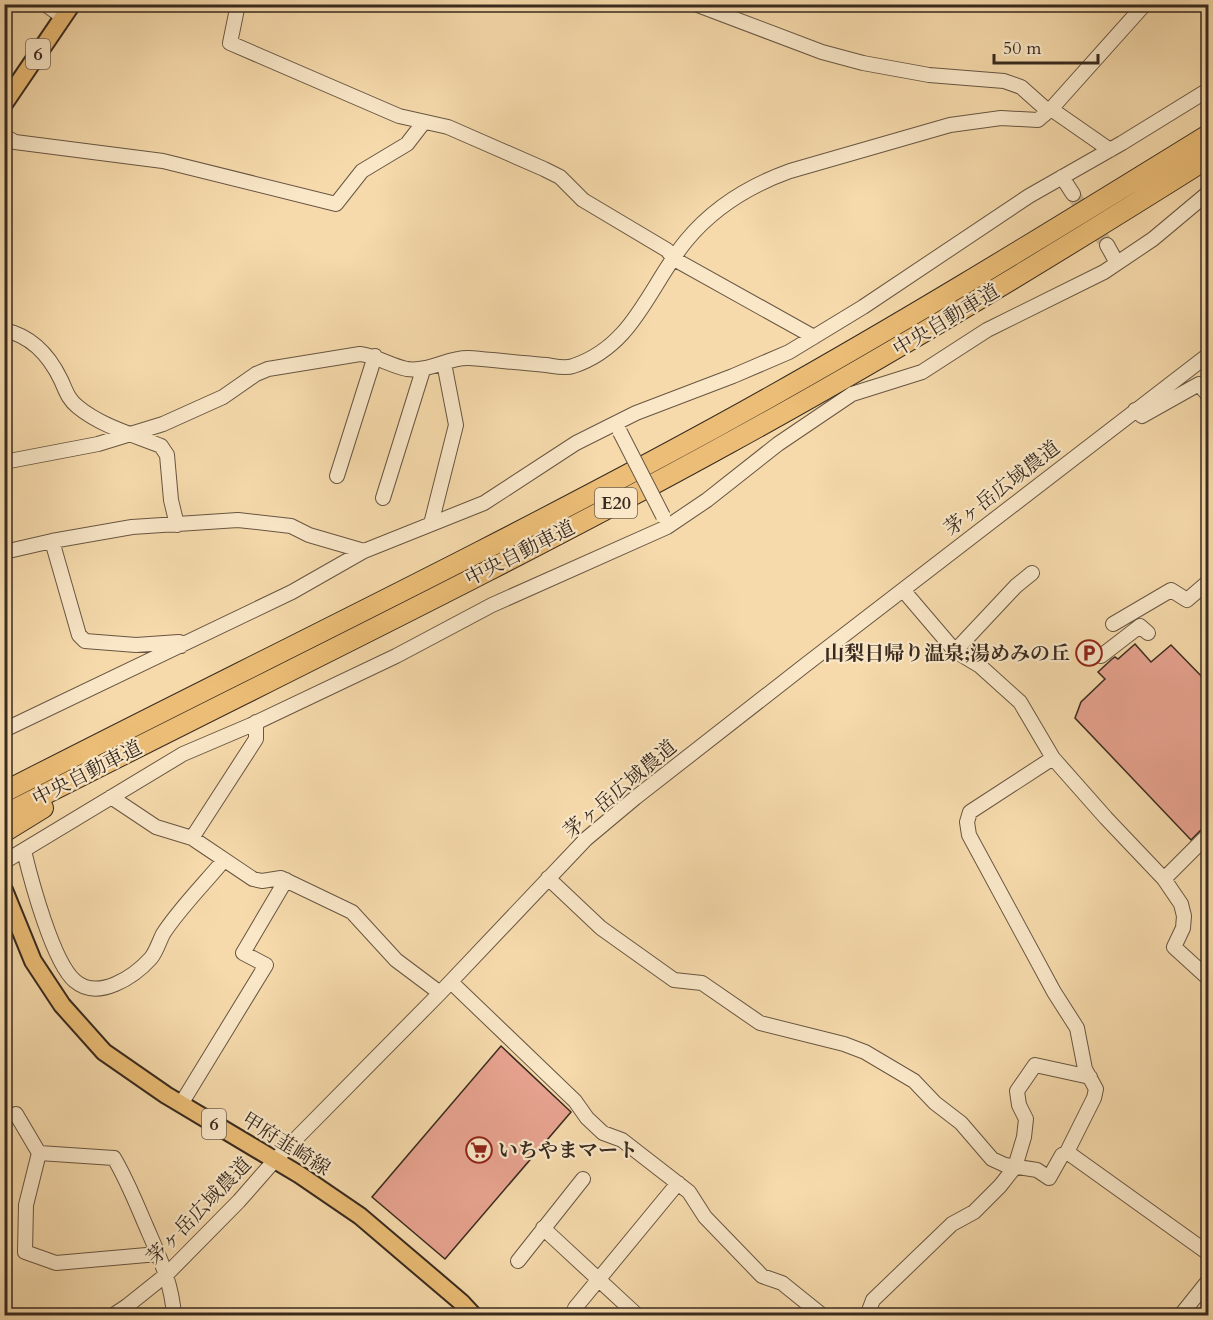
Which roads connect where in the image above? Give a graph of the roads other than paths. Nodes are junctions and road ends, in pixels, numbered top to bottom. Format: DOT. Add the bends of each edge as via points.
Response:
graph roads {
  1 [pos="45,4"];
  2 [pos="238,4"];
  3 [pos="695,4"];
  4 [pos="1145,4"];
  5 [pos="1133,10"];
  6 [pos="68,11"];
  7 [pos="1209,90"];
  8 [pos="4,104"];
  9 [pos="1049,110"];
  10 [pos="424,122"];
  11 [pos="1209,135"];
  12 [pos="4,136"];
  13 [pos="1110,150"];
  14 [pos="1209,158"];
  15 [pos="1062,177"];
  16 [pos="1209,193"];
  17 [pos="1073,194"];
  18 [pos="1107,245"];
  19 [pos="674,259"];
  20 [pos="1117,263"];
  21 [pos="4,330"];
  22 [pos="814,337"];
  23 [pos="1209,355"];
  24 [pos="375,356"];
  25 [pos="444,363"];
  26 [pos="423,370"];
  27 [pos="1209,395"];
  28 [pos="1135,410"];
  29 [pos="618,428"];
  30 [pos="132,434"];
  31 [pos="4,462"];
  32 [pos="337,476"];
  33 [pos="383,498"];
  34 [pos="665,522"];
  35 [pos="431,524"];
  36 [pos="177,525"];
  37 [pos="52,541"];
  38 [pos="364,551"];
  39 [pos="4,552"];
  40 [pos="1032,573"];
  41 [pos="1209,582"];
  42 [pos="903,590"];
  43 [pos="1113,624"];
  44 [pos="1148,633"];
  45 [pos="181,646"];
  46 [pos="955,651"];
  47 [pos="1089,653"];
  48 [pos="192,718"];
  49 [pos="256,722"];
  50 [pos="4,730"];
  51 [pos="116,735"];
  52 [pos="1053,758"];
  53 [pos="4,783"];
  54 [pos="4,792"];
  55 [pos="111,797"];
  56 [pos="4,815"];
  57 [pos="4,832"];
  58 [pos="1209,835"];
  59 [pos="192,838"];
  60 [pos="24,850"];
  61 [pos="224,860"];
  62 [pos="4,862"];
  63 [pos="548,878"];
  64 [pos="1164,879"];
  65 [pos="286,880"];
  66 [pos="4,890"];
  67 [pos="69,974"];
  68 [pos="1209,978"];
  69 [pos="451,982"];
  70 [pos="48,984"];
  71 [pos="440,993"];
  72 [pos="1090,1077"];
  73 [pos="181,1104"];
  74 [pos="16,1114"];
  75 [pos="1067,1152"];
  76 [pos="39,1153"];
  77 [pos="275,1160"];
  78 [pos="1015,1167"];
  79 [pos="583,1179"];
  80 [pos="678,1183"];
  81 [pos="543,1228"];
  82 [pos="1209,1253"];
  83 [pos="158,1254"];
  84 [pos="518,1261"];
  85 [pos="167,1274"];
  86 [pos="599,1279"];
  87 [pos="1209,1281"];
  88 [pos="575,1308"];
  89 [pos="112,1316"];
  90 [pos="174,1316"];
  91 [pos="474,1316"];
  92 [pos="638,1316"];
  93 [pos="824,1316"];
  94 [pos="867,1316"];
  95 [pos="1180,1316"];
  1 -- 6 [label="street"];
  2 -- 10 [label="street" via="230,43 399,116"];
  3 -- 9 [label="street" via="822,52 863,63 929,75 1004,81 1021,87"];
  4 -- 5 [label="street"];
  5 -- 9 [label="street"];
  6 -- 8 [label="main road, 6"];
  7 -- 13 [label="street"];
  9 -- 13 [label="street"];
  9 -- 19 [label="street" via="1038,120 1001,118 950,125 767,180 702,223"];
  10 -- 12 [label="street" via="408,144 362,171 336,204 163,161 15,142"];
  10 -- 19 [label="street" via="448,127 560,177 583,200 667,250"];
  11 -- 51 [label="highway, 中央自動車道 / E20" via="884,333 717,426 586,497"];
  13 -- 15 [label="street"];
  14 -- 48 [label="highway, 中央自動車道 / E20" via="893,352 727,444 400,615"];
  15 -- 17 [label="street"];
  15 -- 22 [label="street"];
  16 -- 20 [label="street"];
  18 -- 20 [label="street"];
  19 -- 22 [label="street"];
  19 -- 25 [label="street" via="622,335 602,353 571,368 465,358"];
  20 -- 34 [label="street" via="987,330 922,372 852,394 778,444 707,500"];
  21 -- 30 [label="street" via="15,332 41,348 67,396 78,407"];
  22 -- 29 [label="street" via="789,352 636,413"];
  23 -- 28 [label="street, 茅ヶ岳広域農道"];
  24 -- 26 [label="street" via="406,369"];
  24 -- 30 [label="street" via="360,354 268,369 223,397"];
  24 -- 32 [label="street"];
  25 -- 26 [label="street"];
  25 -- 35 [label="street" via="456,425"];
  26 -- 33 [label="street"];
  27 -- 28 [label="street" via="1199,384 1142,416"];
  28 -- 42 [label="street, 茅ヶ岳広域農道"];
  29 -- 34 [label="street, bridge"];
  29 -- 35 [label="street" via="576,443 484,503"];
  30 -- 31 [label="street"];
  30 -- 36 [label="street" via="162,446 167,455"];
  34 -- 49 [label="street"];
  35 -- 38 [label="street"];
  36 -- 37 [label="street" via="132,527"];
  36 -- 38 [label="street" via="238,520 291,526"];
  37 -- 39 [label="street"];
  37 -- 45 [label="street" via="79,635 85,641 136,645 179,642"];
  38 -- 45 [label="street" via="292,592"];
  40 -- 46 [label="street"];
  41 -- 43 [label="street" via="1187,600 1171,590"];
  42 -- 46 [label="street"];
  42 -- 63 [label="street, 茅ヶ岳広域農道" via="635,798"];
  44 -- 47 [label="street" via="1140,626 1101,656"];
  45 -- 50 [label="street"];
  46 -- 52 [label="street" via="981,666 1020,702"];
  48 -- 56 [label="highway, 中央自動車道 / E20"];
  48 -- 57 [label="highway"];
  49 -- 55 [label="street" via="183,754"];
  49 -- 59 [label="street" via="256,739"];
  51 -- 53 [label="highway"];
  51 -- 54 [label="highway, 中央自動車道 / E20"];
  52 -- 64 [label="street"];
  52 -- 72 [label="street" via="970,812 967,822 969,835 1012,916 1077,1028"];
  55 -- 59 [label="street" via="156,826"];
  55 -- 60 [label="street"];
  58 -- 64 [label="street"];
  59 -- 61 [label="street"];
  60 -- 62 [label="street"];
  60 -- 67 [label="street" via="34,892"];
  61 -- 65 [label="street" via="254,879"];
  61 -- 67 [label="street" via="164,934 152,958 133,973 100,989 86,988"];
  63 -- 69 [label="street, 茅ヶ岳広域農道"];
  63 -- 78 [label="street" via="601,928 674,980 702,983 760,1023 865,1052 914,1082 961,1123 992,1160"];
  64 -- 68 [label="street" via="1181,904 1184,916 1174,947"];
  65 -- 71 [label="street" via="352,912 396,960"];
  65 -- 73 [label="street" via="243,953 266,965"];
  66 -- 70 [label="main road, 甲府韮崎線 / 6" via="33,961"];
  67 -- 70 [label="street"];
  69 -- 71 [label="street, 茅ヶ岳広域農道"];
  69 -- 80 [label="street" via="603,1133 622,1140"];
  70 -- 73 [label="main road, 甲府韮崎線 / 6" via="104,1052"];
  71 -- 77 [label="street, 茅ヶ岳広域農道"];
  72 -- 75 [label="street" via="1096,1089 1094,1098"];
  72 -- 78 [label="street" via="1035,1065 1017,1091 1026,1119"];
  73 -- 77 [label="main road, 甲府韮崎線 / 6"];
  74 -- 76 [label="street"];
  75 -- 78 [label="street" via="1049,1178 1037,1170"];
  75 -- 82 [label="street"];
  76 -- 83 [label="street" via="114,1158"];
  76 -- 83 [label="street" via="26,1205 25,1252 56,1263"];
  77 -- 85 [label="street, 茅ヶ岳広域農道"];
  77 -- 91 [label="main road, 甲府韮崎線 / 6" via="360,1216"];
  78 -- 94 [label="street" via="974,1212 952,1224 873,1300"];
  79 -- 81 [label="street"];
  80 -- 86 [label="street"];
  80 -- 93 [label="street" via="762,1276 783,1283"];
  81 -- 84 [label="street"];
  81 -- 86 [label="street"];
  83 -- 85 [label="street"];
  85 -- 89 [label="street, 茅ヶ岳広域農道"];
  85 -- 90 [label="street"];
  86 -- 88 [label="street"];
  86 -- 92 [label="street"];
  87 -- 95 [label="street"];
}
